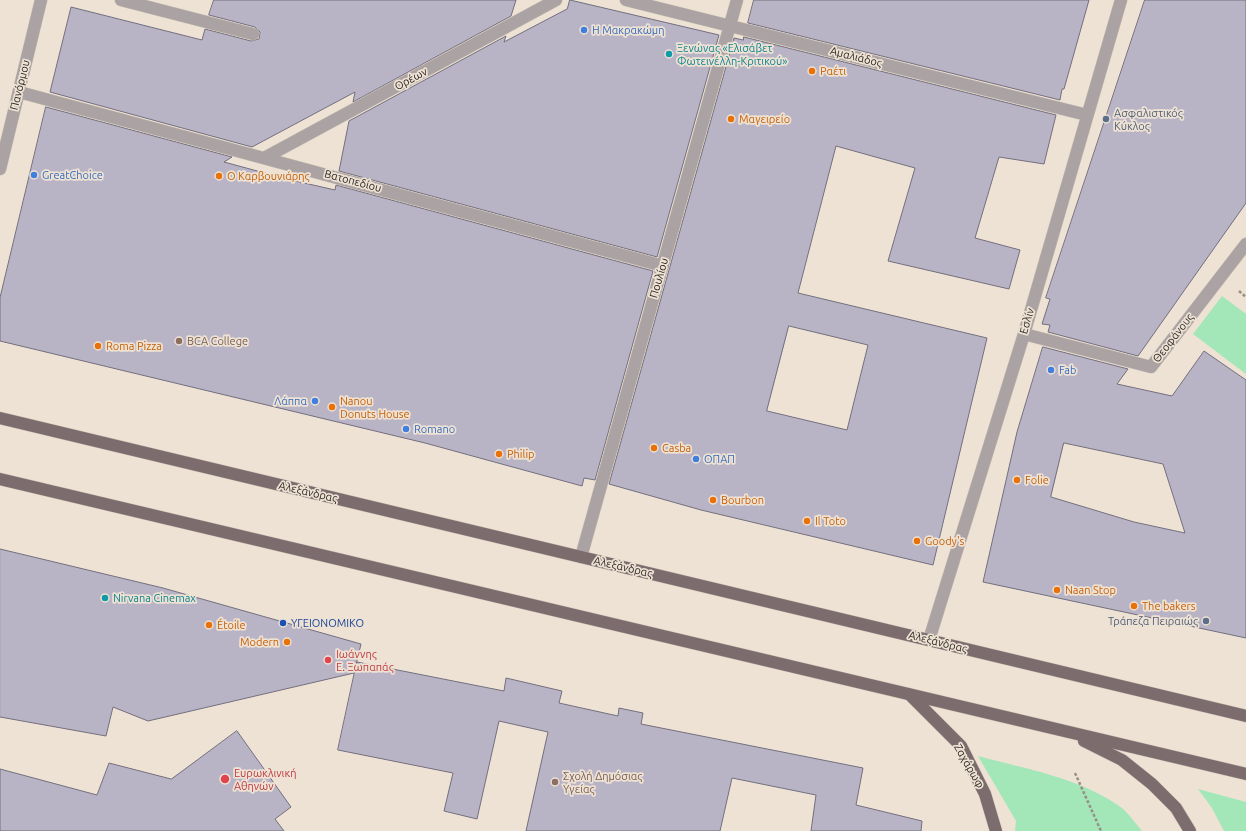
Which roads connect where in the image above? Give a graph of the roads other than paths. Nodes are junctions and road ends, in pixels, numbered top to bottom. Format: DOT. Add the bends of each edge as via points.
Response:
graph roads {
  1 [pos="41,0"];
  2 [pos="121,0"];
  3 [pos="556,0"];
  4 [pos="626,0"];
  5 [pos="737,0"];
  6 [pos="1120,0"];
  7 [pos="729,26"];
  8 [pos="253,34"];
  9 [pos="19,92"];
  10 [pos="1087,115"];
  11 [pos="266,157"];
  12 [pos="0,169"];
  13 [pos="1246,244"];
  14 [pos="663,266"];
  15 [pos="1024,334"];
  16 [pos="0,418"];
  17 [pos="0,479"];
  18 [pos="581,557"];
  19 [pos="929,640"];
  20 [pos="909,694"];
  21 [pos="1246,716"];
  22 [pos="1065,731"];
  23 [pos="1246,774"];
  24 [pos="996,831"];
  25 [pos="1190,831"];
  1 -- 9 [label="street, Πανόρμου"];
  2 -- 8 [label="street"];
  3 -- 11 [label="street, Ορέων"];
  4 -- 7 [label="street, Αμαλιάδος"];
  5 -- 7 [label="street, Πουλίου"];
  6 -- 10 [label="street, Εσλίν"];
  7 -- 10 [label="street, Αμαλιάδος"];
  7 -- 14 [label="street, Πουλίου"];
  9 -- 11 [label="street, Βατοπεδίου"];
  9 -- 12 [label="street, Πανόρμου"];
  10 -- 15 [label="street, Εσλίν"];
  11 -- 14 [label="street, Βατοπεδίου"];
  13 -- 15 [label="street, Θεοφάνους" via="1151,367"];
  14 -- 18 [label="street, Πουλίου"];
  15 -- 19 [label="street, Εσλίν"];
  16 -- 18 [label="main road, Αλεξάνδρας"];
  17 -- 20 [label="main road"];
  18 -- 19 [label="main road, Αλεξάνδρας"];
  19 -- 21 [label="main road, Αλεξάνδρας"];
  20 -- 22 [label="main road"];
  20 -- 24 [label="main road, Ζαχάρωφ" via="961,746 985,794"];
  22 -- 23 [label="main road"];
  22 -- 25 [label="main road" via="1122,760 1176,808"];
}
